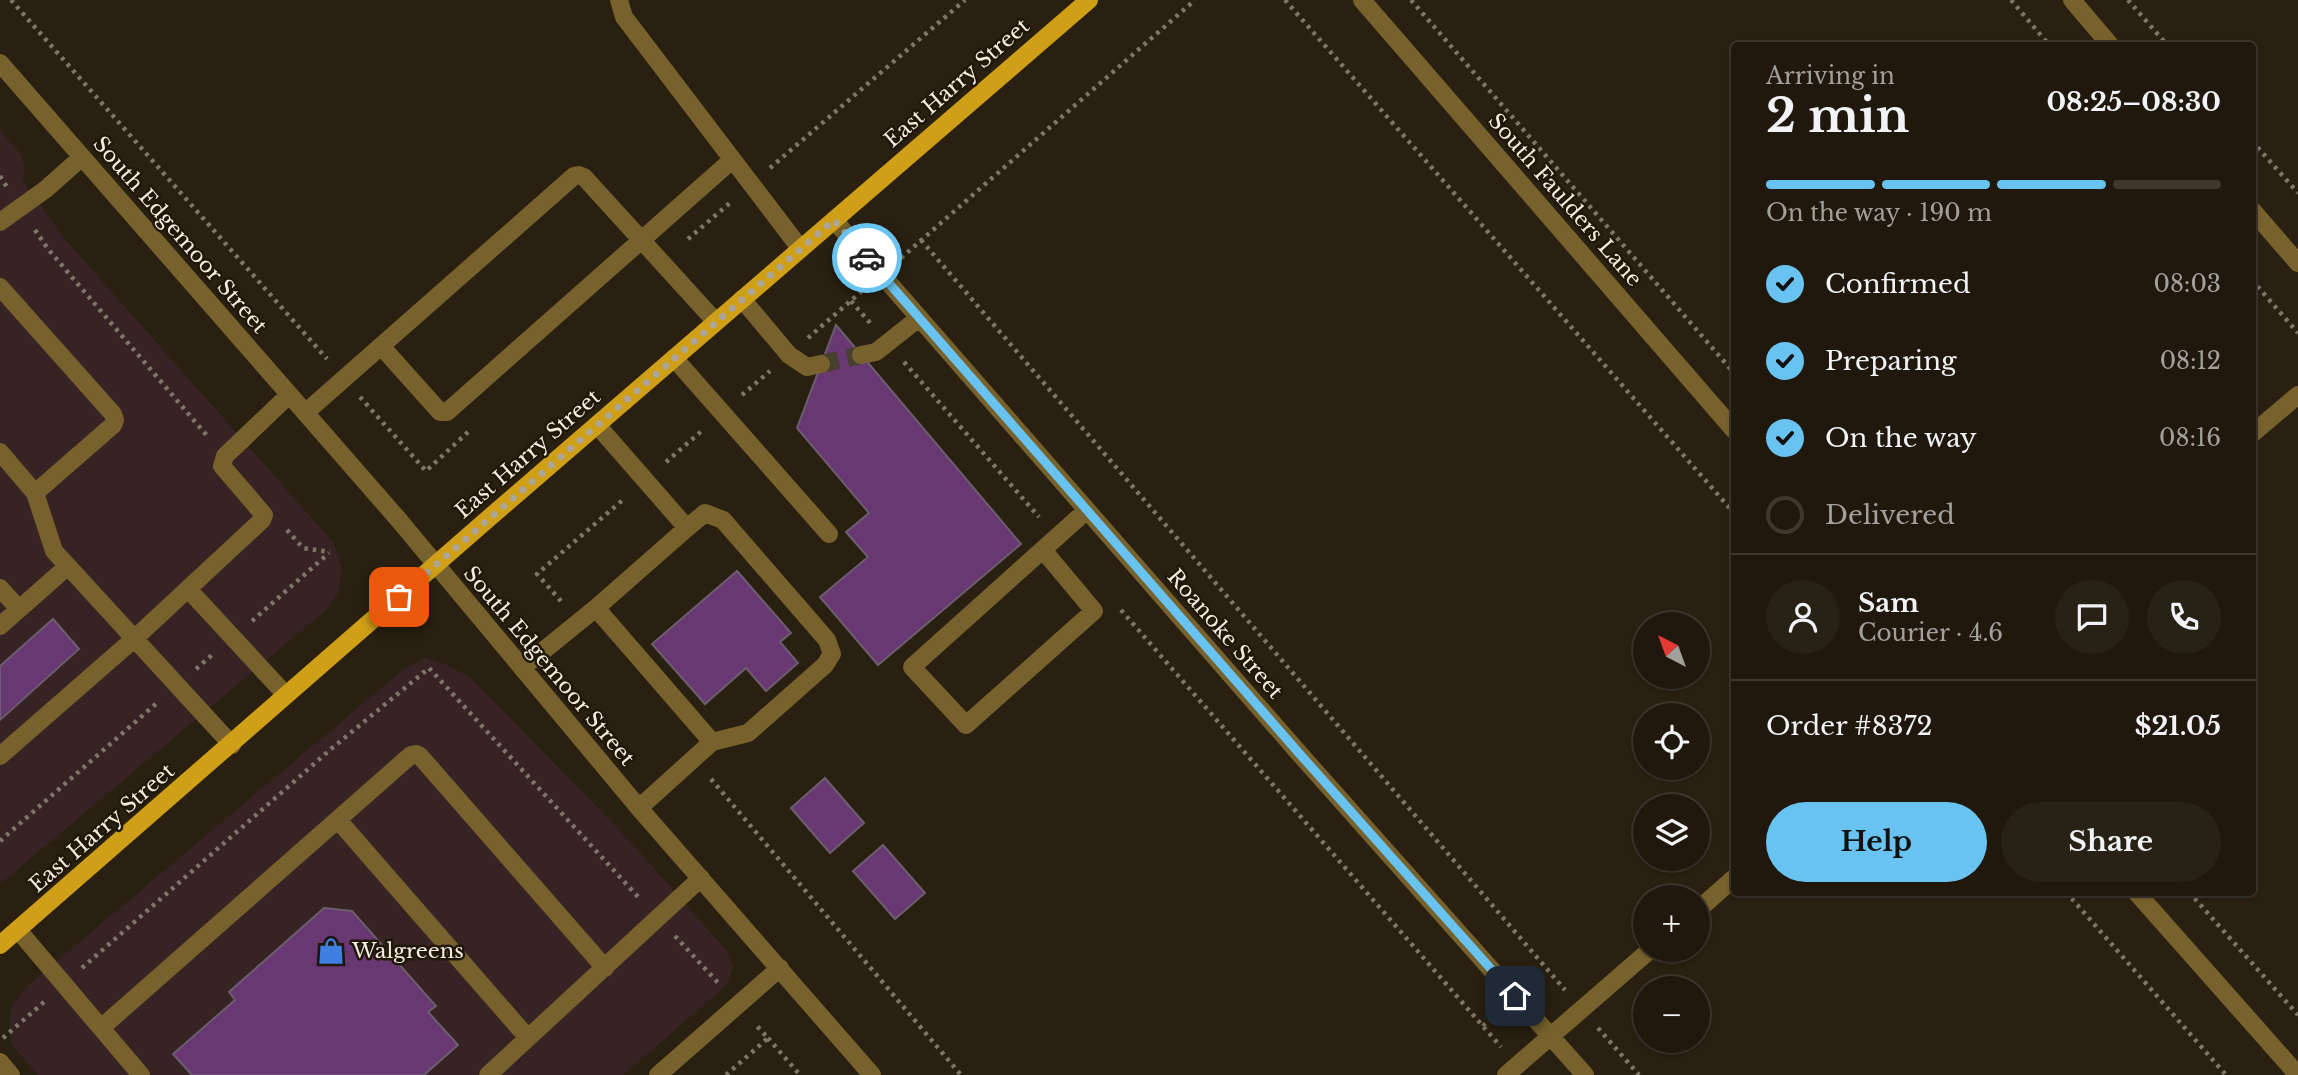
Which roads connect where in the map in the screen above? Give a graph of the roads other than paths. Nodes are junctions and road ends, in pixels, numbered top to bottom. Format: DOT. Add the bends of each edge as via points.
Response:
graph roads {
  1 [pos="619,0"];
  2 [pos="1088,0"];
  3 [pos="1362,0"];
  4 [pos="2071,0"];
  5 [pos="2108,42"];
  6 [pos="0,63"];
  7 [pos="82,157"];
  8 [pos="732,159"];
  9 [pos="2256,215"];
  10 [pos="834,220"];
  11 [pos="0,222"];
  12 [pos="642,240"];
  13 [pos="800,248"];
  14 [pos="2298,263"];
  15 [pos="0,287"];
  16 [pos="742,299"];
  17 [pos="919,318"];
  18 [pos="716,322"];
  19 [pos="381,346"];
  20 [pos="861,355"];
  21 [pos="674,358"];
  22 [pos="821,364"];
  23 [pos="289,395"];
  24 [pos="2298,395"];
  25 [pos="305,413"];
  26 [pos="597,425"];
  27 [pos="1731,427"];
  28 [pos="2256,431"];
  29 [pos="0,452"];
  30 [pos="35,493"];
  31 [pos="1087,510"];
  32 [pos="687,528"];
  33 [pos="829,534"];
  34 [pos="1043,550"];
  35 [pos="435,565"];
  36 [pos="68,566"];
  37 [pos="0,588"];
  38 [pos="188,589"];
  39 [pos="596,608"];
  40 [pos="19,609"];
  41 [pos="0,626"];
  42 [pos="134,639"];
  43 [pos="522,668"];
  44 [pos="286,695"];
  45 [pos="712,742"];
  46 [pos="232,745"];
  47 [pos="0,757"];
  48 [pos="639,808"];
  49 [pos="338,820"];
  50 [pos="701,878"];
  51 [pos="1731,881"];
  52 [pos="2140,896"];
  53 [pos="1710,899"];
  54 [pos="18,930"];
  55 [pos="0,945"];
  56 [pos="1636,962"];
  57 [pos="605,968"];
  58 [pos="780,968"];
  59 [pos="101,1028"];
  60 [pos="1551,1036"];
  61 [pos="528,1038"];
  62 [pos="0,1062"];
  63 [pos="1511,1070"];
  64 [pos="11,1075"];
  65 [pos="141,1075"];
  66 [pos="488,1075"];
  67 [pos="658,1075"];
  68 [pos="872,1075"];
  69 [pos="1585,1075"];
  70 [pos="2298,1075"];
  1 -- 8 [label="street" via="624,17"];
  2 -- 10 [label="main road, East Harry Street"];
  3 -- 27 [label="street, South Faulders Lane"];
  4 -- 5 [label="street"];
  6 -- 7 [label="street, South Edgemoor Street"];
  7 -- 11 [label="street"];
  7 -- 23 [label="street, South Edgemoor Street"];
  8 -- 12 [label="street"];
  8 -- 13 [label="street"];
  9 -- 14 [label="street"];
  10 -- 13 [label="main road, East Harry Street"];
  10 -- 17 [label="street, Roanoke Street"];
  12 -- 18 [label="street"];
  12 -- 19 [label="street" via="584,177 574,176"];
  12 -- 19 [label="street" via="444,414"];
  13 -- 16 [label="main road, East Harry Street"];
  15 -- 30 [label="street" via="115,420"];
  16 -- 18 [label="main road, East Harry Street"];
  16 -- 22 [label="street" via="789,355 807,367"];
  17 -- 20 [label="street" via="876,352"];
  17 -- 31 [label="street, Roanoke Street"];
  18 -- 21 [label="main road, East Harry Street"];
  19 -- 25 [label="street"];
  21 -- 26 [label="main road, East Harry Street"];
  21 -- 33 [label="street"];
  23 -- 25 [label="street, South Edgemoor Street"];
  23 -- 38 [label="street" via="225,456 222,466 264,515 262,520"];
  24 -- 28 [label="street"];
  25 -- 35 [label="street, South Edgemoor Street"];
  26 -- 32 [label="street"];
  26 -- 35 [label="main road, East Harry Street"];
  29 -- 30 [label="street"];
  30 -- 36 [label="street" via="54,551"];
  31 -- 34 [label="street"];
  31 -- 60 [label="street, Roanoke Street"];
  32 -- 39 [label="street"];
  32 -- 45 [label="street" via="705,513 723,520 827,640 832,654 748,733"];
  34 -- 34 [label="street" via="912,667 966,725 1094,611"];
  35 -- 43 [label="street, South Edgemoor Street"];
  35 -- 44 [label="main road, East Harry Street"];
  36 -- 40 [label="street"];
  36 -- 42 [label="street"];
  37 -- 40 [label="street"];
  38 -- 42 [label="street"];
  38 -- 44 [label="street"];
  39 -- 43 [label="street"];
  39 -- 45 [label="street"];
  40 -- 41 [label="street"];
  42 -- 46 [label="street"];
  42 -- 47 [label="street"];
  43 -- 48 [label="street, South Edgemoor Street"];
  44 -- 46 [label="main road, East Harry Street"];
  45 -- 48 [label="street"];
  46 -- 54 [label="main road, East Harry Street"];
  48 -- 50 [label="street, South Edgemoor Street"];
  49 -- 57 [label="street" via="411,755 421,756"];
  49 -- 59 [label="street"];
  49 -- 61 [label="street"];
  50 -- 57 [label="street"];
  50 -- 58 [label="street, South Edgemoor Street"];
  51 -- 53 [label="street"];
  52 -- 70 [label="street"];
  54 -- 55 [label="main road, East Harry Street"];
  54 -- 59 [label="street"];
  56 -- 60 [label="street"];
  57 -- 61 [label="street"];
  58 -- 67 [label="street"];
  58 -- 68 [label="street, South Edgemoor Street"];
  59 -- 65 [label="street"];
  60 -- 63 [label="street"];
  60 -- 69 [label="street, Roanoke Street"];
  61 -- 66 [label="street"];
  62 -- 64 [label="street"];
}
